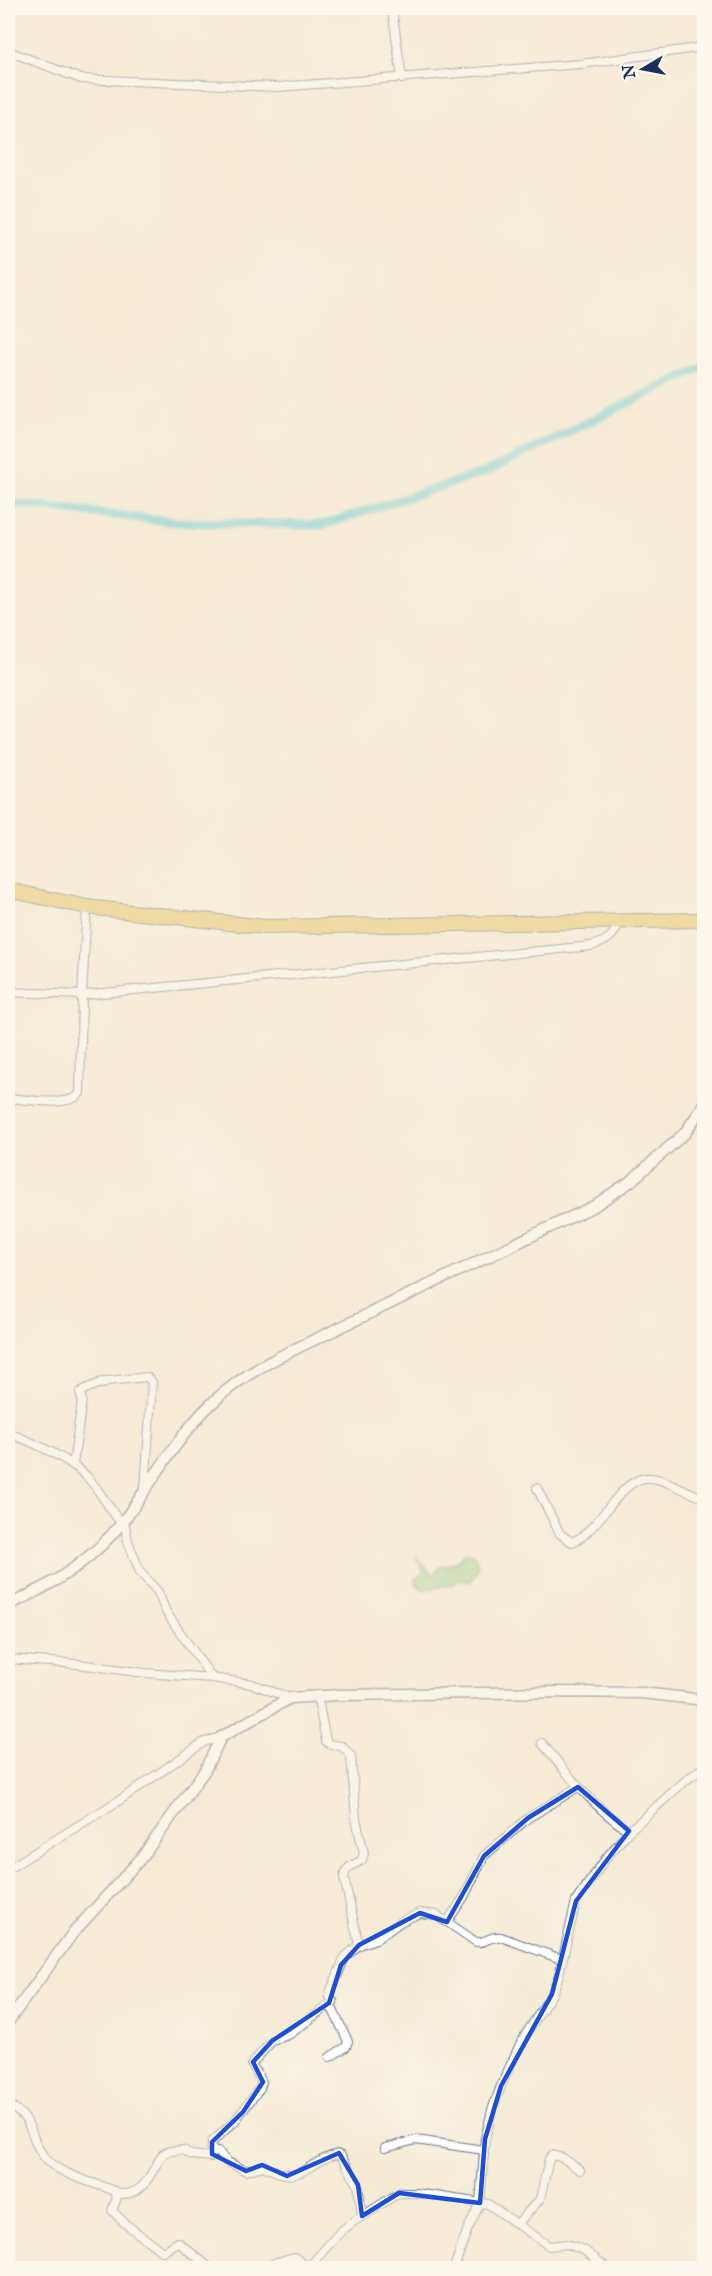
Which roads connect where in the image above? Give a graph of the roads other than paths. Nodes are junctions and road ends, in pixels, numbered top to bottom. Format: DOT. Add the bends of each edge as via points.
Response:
graph roads {
  1 [pos="392,8"];
  2 [pos="705,48"];
  3 [pos="8,51"];
  4 [pos="402,79"];
  5 [pos="8,890"];
  6 [pos="87,907"];
  7 [pos="620,920"];
  8 [pos="705,920"];
  9 [pos="8,992"];
  10 [pos="82,995"];
  11 [pos="8,1098"];
  12 [pos="705,1105"];
  13 [pos="8,1433"];
  14 [pos="73,1465"];
  15 [pos="537,1488"];
  16 [pos="145,1490"];
  17 [pos="705,1498"];
  18 [pos="122,1522"];
  19 [pos="8,1605"];
  20 [pos="8,1659"];
  21 [pos="212,1678"];
  22 [pos="317,1695"];
  23 [pos="290,1698"];
  24 [pos="702,1700"];
  25 [pos="705,1714"];
  26 [pos="220,1737"];
  27 [pos="542,1743"];
  28 [pos="705,1767"];
  29 [pos="578,1787"];
  30 [pos="629,1831"];
  31 [pos="8,1869"];
  32 [pos="447,1922"];
  33 [pos="359,1945"];
  34 [pos="561,1959"];
  35 [pos="333,2002"];
  36 [pos="8,2022"];
  37 [pos="330,2057"];
  38 [pos="8,2105"];
  39 [pos="385,2148"];
  40 [pos="484,2150"];
  41 [pos="212,2154"];
  42 [pos="580,2170"];
  43 [pos="115,2190"];
  44 [pos="480,2203"];
  45 [pos="362,2216"];
  46 [pos="517,2224"];
  47 [pos="210,2268"];
  48 [pos="268,2268"];
  49 [pos="308,2268"];
  50 [pos="454,2268"];
  51 [pos="606,2268"];
  1 -- 4 [label="street"];
  2 -- 4 [label="street" via="581,64"];
  3 -- 4 [label="street" via="81,80 278,87"];
  5 -- 6 [label="highway"];
  6 -- 7 [label="highway" via="265,927"];
  6 -- 10 [label="street"];
  7 -- 8 [label="highway"];
  7 -- 10 [label="street" via="608,940 591,946"];
  9 -- 10 [label="street"];
  10 -- 11 [label="street" via="81,1084 77,1098 55,1102"];
  12 -- 16 [label="street" via="685,1133 631,1181 594,1206 253,1372 210,1405"];
  13 -- 14 [label="street"];
  14 -- 16 [label="street" via="80,1393 102,1382 147,1377 152,1382"];
  14 -- 18 [label="street" via="87,1476"];
  15 -- 17 [label="street" via="560,1534 572,1542 583,1536 640,1479 658,1479"];
  16 -- 18 [label="street"];
  18 -- 19 [label="street" via="68,1573"];
  18 -- 21 [label="street" via="140,1572 158,1592 166,1612"];
  20 -- 21 [label="street"];
  21 -- 23 [label="street" via="252,1684"];
  22 -- 23 [label="street"];
  22 -- 24 [label="street" via="559,1692"];
  22 -- 33 [label="street" via="326,1741 342,1746 351,1756 356,1819 364,1853 362,1860 348,1867 344,1878"];
  23 -- 26 [label="street"];
  24 -- 25 [label="street"];
  26 -- 31 [label="street" via="204,1742"];
  26 -- 36 [label="street" via="205,1770 143,1856 73,1933"];
  27 -- 29 [label="street"];
  28 -- 30 [label="street"];
  29 -- 30 [label="street"];
  29 -- 32 [label="street" via="528,1818 484,1856 464,1898"];
  30 -- 34 [label="street" via="576,1901"];
  32 -- 33 [label="street" via="437,1915 420,1912"];
  32 -- 34 [label="street" via="476,1941 501,1937"];
  33 -- 35 [label="street" via="341,1965 331,1989"];
  34 -- 40 [label="street" via="552,1994 522,2040 501,2086"];
  35 -- 37 [label="street" via="331,2006 348,2042"];
  35 -- 41 [label="street" via="262,2050 252,2065 260,2078 260,2088 234,2122 212,2142"];
  38 -- 43 [label="street" via="23,2115 48,2162"];
  39 -- 40 [label="street" via="416,2140"];
  40 -- 44 [label="street"];
  41 -- 43 [label="street" via="211,2157 191,2155 184,2150 169,2151 163,2154 141,2189 126,2195"];
  41 -- 45 [label="street" via="218,2151 226,2161 246,2171 263,2166 287,2176 337,2154 358,2185"];
  42 -- 46 [label="street" via="552,2155 540,2199"];
  43 -- 47 [label="street" via="117,2198 112,2210 132,2229 164,2252 177,2242"];
  44 -- 45 [label="street" via="399,2193"];
  44 -- 46 [label="street" via="489,2204"];
  44 -- 50 [label="street"];
  45 -- 49 [label="street" via="340,2232"];
  46 -- 51 [label="street" via="549,2246 567,2244 584,2250"];
  48 -- 49 [label="street" via="294,2257"];
}
